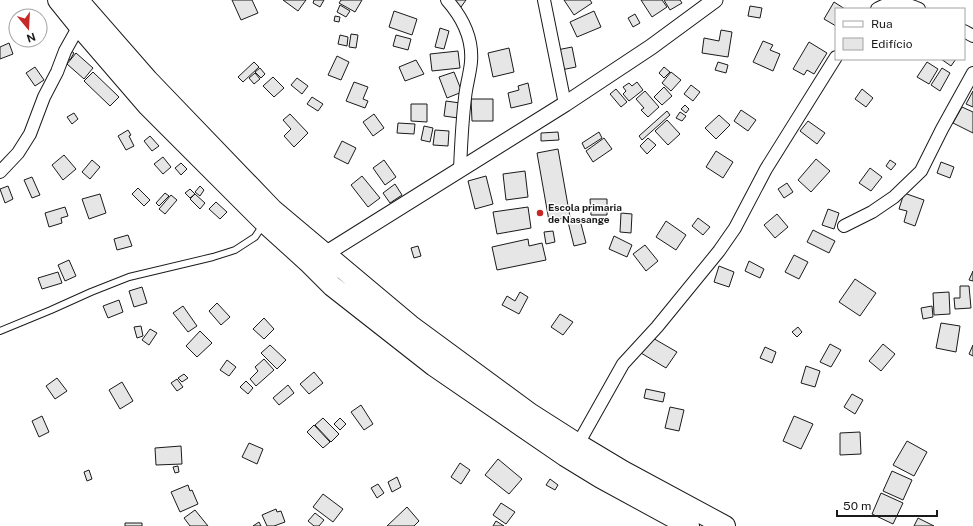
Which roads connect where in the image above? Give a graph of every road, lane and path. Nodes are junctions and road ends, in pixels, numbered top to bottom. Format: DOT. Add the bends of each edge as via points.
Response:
graph roads {
  1 [pos="58,0"];
  2 [pos="78,0"];
  3 [pos="447,0"];
  4 [pos="544,0"];
  5 [pos="715,0"];
  6 [pos="879,8"];
  7 [pos="917,8"];
  8 [pos="79,26"];
  9 [pos="835,59"];
  10 [pos="973,73"];
  11 [pos="565,104"];
  12 [pos="460,169"];
  13 [pos="0,172"];
  14 [pos="265,223"];
  15 [pos="844,226"];
  16 [pos="325,254"];
  17 [pos="0,331"];
  18 [pos="578,444"];
  19 [pos="689,526"];
  20 [pos="725,526"];
  1 -- 8 [label="highway"];
  2 -- 16 [label="highway" via="148,80 273,210"];
  3 -- 12 [label="street" via="465,27 471,55"];
  4 -- 11 [label="street"];
  5 -- 11 [label="street" via="651,47"];
  6 -- 7 [label="street" via="892,1"];
  8 -- 13 [label="street" via="64,51 30,134 18,153"];
  8 -- 14 [label="highway" via="148,106"];
  9 -- 18 [label="street" via="766,169 735,228 657,327 622,364"];
  10 -- 15 [label="street" via="921,171 894,198"];
  11 -- 12 [label="street"];
  12 -- 16 [label="street"];
  14 -- 17 [label="lane" via="255,237 235,250 129,277"];
  14 -- 19 [label="highway" via="332,286 434,366 571,460"];
  16 -- 18 [label="highway" via="410,324 531,414"];
  18 -- 20 [label="highway"];
}
